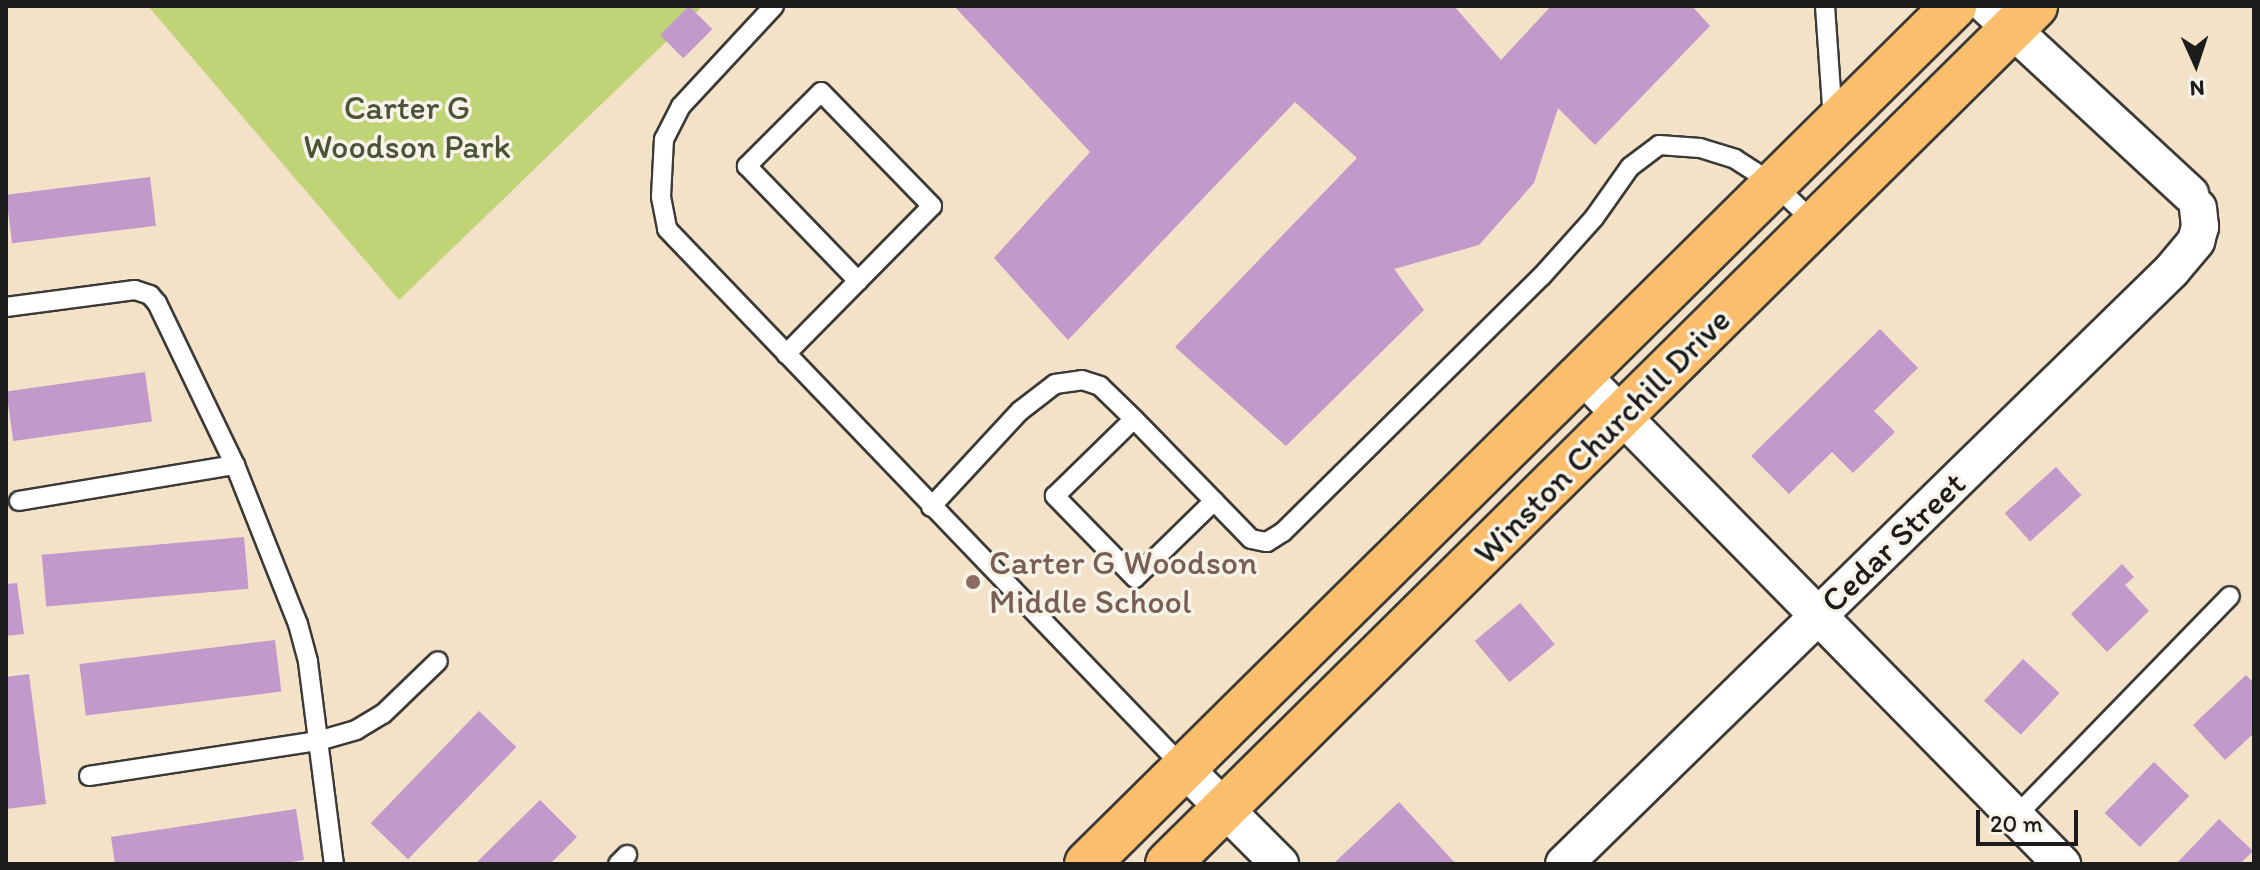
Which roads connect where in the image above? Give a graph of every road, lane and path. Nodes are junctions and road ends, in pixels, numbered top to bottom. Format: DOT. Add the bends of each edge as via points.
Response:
graph roads {
  1 [pos="774,6"];
  2 [pos="1825,6"];
  3 [pos="1954,6"];
  4 [pos="2011,14"];
  5 [pos="1834,125"];
  6 [pos="1774,184"];
  7 [pos="1816,224"];
  8 [pos="858,281"];
  9 [pos="6,307"];
  10 [pos="786,354"];
  11 [pos="1581,374"];
  12 [pos="1623,417"];
  13 [pos="1134,419"];
  14 [pos="235,465"];
  15 [pos="19,501"];
  16 [pos="1214,501"];
  17 [pos="931,507"];
  18 [pos="2230,596"];
  19 [pos="1817,616"];
  20 [pos="438,661"];
  21 [pos="318,741"];
  22 [pos="1184,768"];
  23 [pos="89,776"];
  24 [pos="1224,809"];
  25 [pos="2015,817"];
  26 [pos="334,864"];
  27 [pos="1087,864"];
  28 [pos="1168,864"];
  29 [pos="1280,864"];
  30 [pos="1564,864"];
  31 [pos="2062,864"];
  1 -- 10 [label="lane" via="681,106 664,139 661,197 667,229"];
  2 -- 5 [label="lane"];
  3 -- 5 [label="highway, Winston Churchill Drive"];
  4 -- 7 [label="highway, Winston Churchill Drive"];
  4 -- 19 [label="street, Cedar Street" via="2194,201 2200,227 2196,241"];
  5 -- 6 [label="highway, Winston Churchill Drive"];
  6 -- 7 [label="lane"];
  6 -- 11 [label="highway, Winston Churchill Drive"];
  6 -- 16 [label="lane" via="1735,159 1700,148 1659,145 1630,167 1594,218 1541,277 1283,532 1267,542 1251,539"];
  7 -- 12 [label="highway, Winston Churchill Drive"];
  8 -- 8 [label="lane" via="932,206 821,92 747,166"];
  8 -- 10 [label="lane"];
  9 -- 14 [label="lane" via="135,290 150,295"];
  10 -- 17 [label="lane"];
  11 -- 12 [label="street"];
  11 -- 22 [label="highway, Winston Churchill Drive"];
  12 -- 19 [label="street"];
  12 -- 24 [label="highway, Winston Churchill Drive"];
  13 -- 16 [label="lane"];
  13 -- 16 [label="lane" via="1055,496 1135,578"];
  13 -- 17 [label="lane" via="1100,386 1082,380 1055,384 1020,411"];
  14 -- 15 [label="lane"];
  14 -- 21 [label="lane" via="298,624"];
  17 -- 22 [label="lane"];
  18 -- 25 [label="lane"];
  19 -- 25 [label="street"];
  19 -- 30 [label="street, Cedar Street"];
  20 -- 21 [label="lane" via="383,714 356,730"];
  21 -- 23 [label="lane"];
  21 -- 26 [label="lane"];
  22 -- 24 [label="street"];
  22 -- 27 [label="highway, Winston Churchill Drive"];
  24 -- 28 [label="highway, Winston Churchill Drive"];
  24 -- 29 [label="street"];
  25 -- 31 [label="street"];
}
